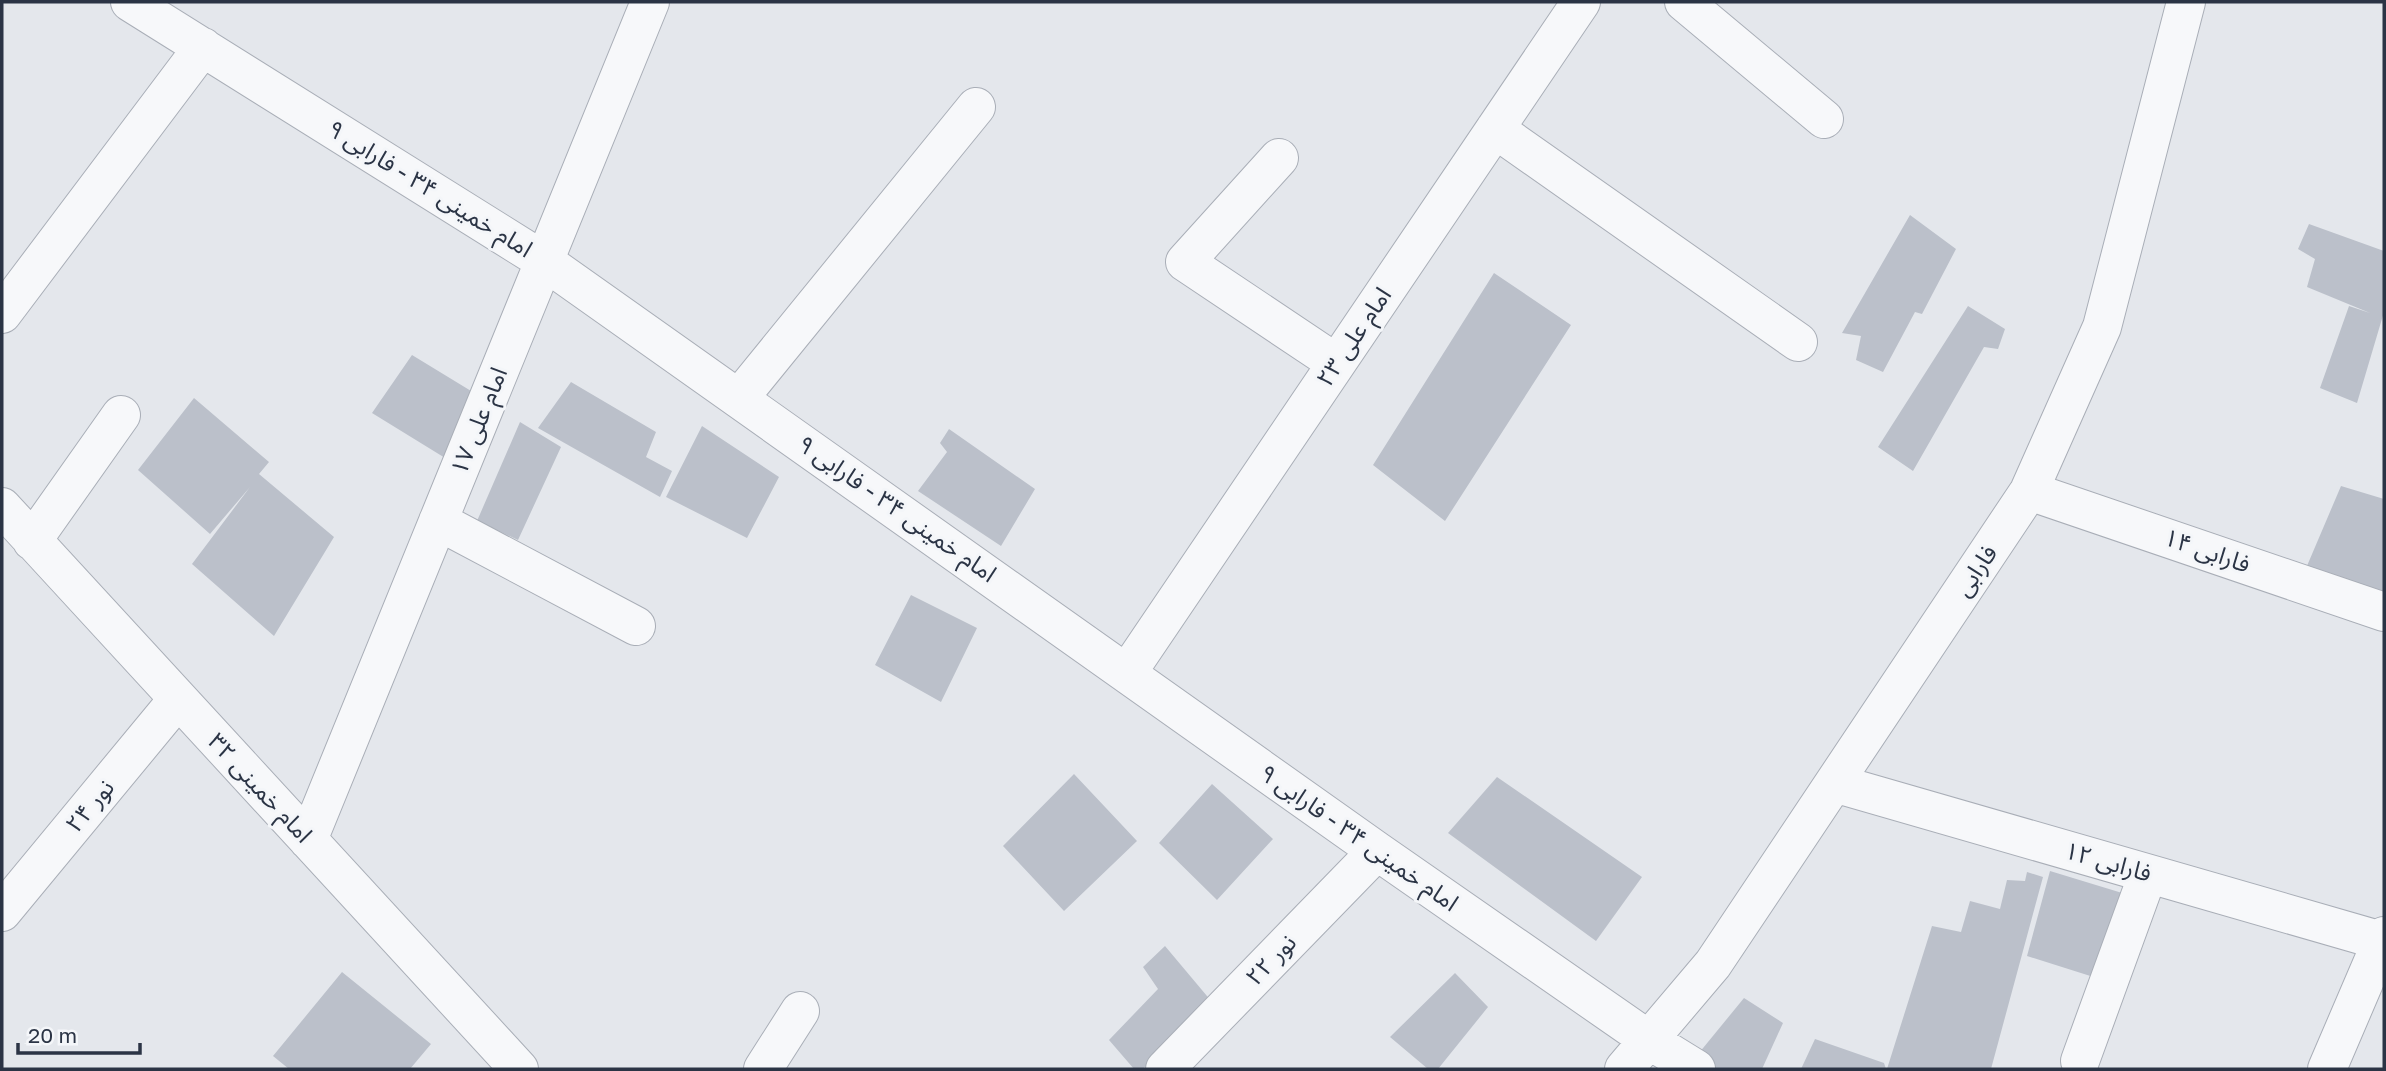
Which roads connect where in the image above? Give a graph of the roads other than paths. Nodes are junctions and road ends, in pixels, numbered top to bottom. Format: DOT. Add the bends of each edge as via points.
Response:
graph roads {
  1 [pos="130,2"];
  2 [pos="650,2"];
  3 [pos="1581,2"];
  4 [pos="1684,2"];
  5 [pos="2186,2"];
  6 [pos="203,47"];
  7 [pos="976,107"];
  8 [pos="1824,120"];
  9 [pos="1495,129"];
  10 [pos="1279,158"];
  11 [pos="544,261"];
  12 [pos="2,314"];
  13 [pos="1798,342"];
  14 [pos="1336,363"];
  15 [pos="740,397"];
  16 [pos="121,415"];
  17 [pos="2029,491"];
  18 [pos="2,507"];
  19 [pos="438,521"];
  20 [pos="32,541"];
  21 [pos="2384,612"];
  22 [pos="636,626"];
  23 [pos="1127,673"];
  24 [pos="178,699"];
  25 [pos="1834,783"];
  26 [pos="308,840"];
  27 [pos="1377,851"];
  28 [pos="2148,874"];
  29 [pos="2,912"];
  30 [pos="2383,939"];
  31 [pos="800,1012"];
  32 [pos="1649,1040"];
  33 [pos="2080,1061"];
  34 [pos="519,1069"];
  35 [pos="763,1069"];
  36 [pos="1165,1069"];
  37 [pos="1624,1069"];
  38 [pos="1696,1069"];
  39 [pos="2327,1069"];
  1 -- 6 [label="street, امام خمینی ۳۴ - فارابی ۹"];
  2 -- 11 [label="street, امام علی ۱۷"];
  3 -- 9 [label="street, امام علی ۲۳"];
  4 -- 8 [label="street"];
  5 -- 17 [label="street, فارابی" via="2102,327"];
  6 -- 11 [label="street, امام خمینی ۳۴ - فارابی ۹"];
  6 -- 12 [label="street"];
  7 -- 15 [label="street"];
  9 -- 13 [label="street"];
  9 -- 14 [label="street, امام علی ۲۳"];
  10 -- 14 [label="street" via="1185,262"];
  11 -- 15 [label="street, امام خمینی ۳۴ - فارابی ۹"];
  11 -- 19 [label="street, امام علی ۱۷"];
  14 -- 23 [label="street, امام علی ۲۳"];
  15 -- 23 [label="street, امام خمینی ۳۴ - فارابی ۹"];
  16 -- 20 [label="street"];
  17 -- 21 [label="street, فارابی ۱۴"];
  17 -- 25 [label="street, فارابی"];
  18 -- 20 [label="street, امام خمینی ۳۲"];
  19 -- 22 [label="street"];
  19 -- 26 [label="street, امام علی ۱۷"];
  20 -- 24 [label="street, امام خمینی ۳۲"];
  23 -- 27 [label="street, امام خمینی ۳۴ - فارابی ۹"];
  24 -- 26 [label="street, امام خمینی ۳۲"];
  24 -- 29 [label="street, نور ۲۴"];
  25 -- 28 [label="street, فارابی ۱۲"];
  25 -- 32 [label="street, فارابی" via="1713,964"];
  26 -- 34 [label="street, امام خمینی ۳۲"];
  27 -- 32 [label="street, امام خمینی ۳۴ - فارابی ۹"];
  27 -- 36 [label="street, نور ۲۲"];
  28 -- 30 [label="street, فارابی ۱۲"];
  28 -- 33 [label="street"];
  30 -- 39 [label="street"];
  31 -- 35 [label="street"];
  32 -- 37 [label="street, فارابی"];
  32 -- 38 [label="street, امام خمینی ۳۴ - فارابی ۹"];
}
